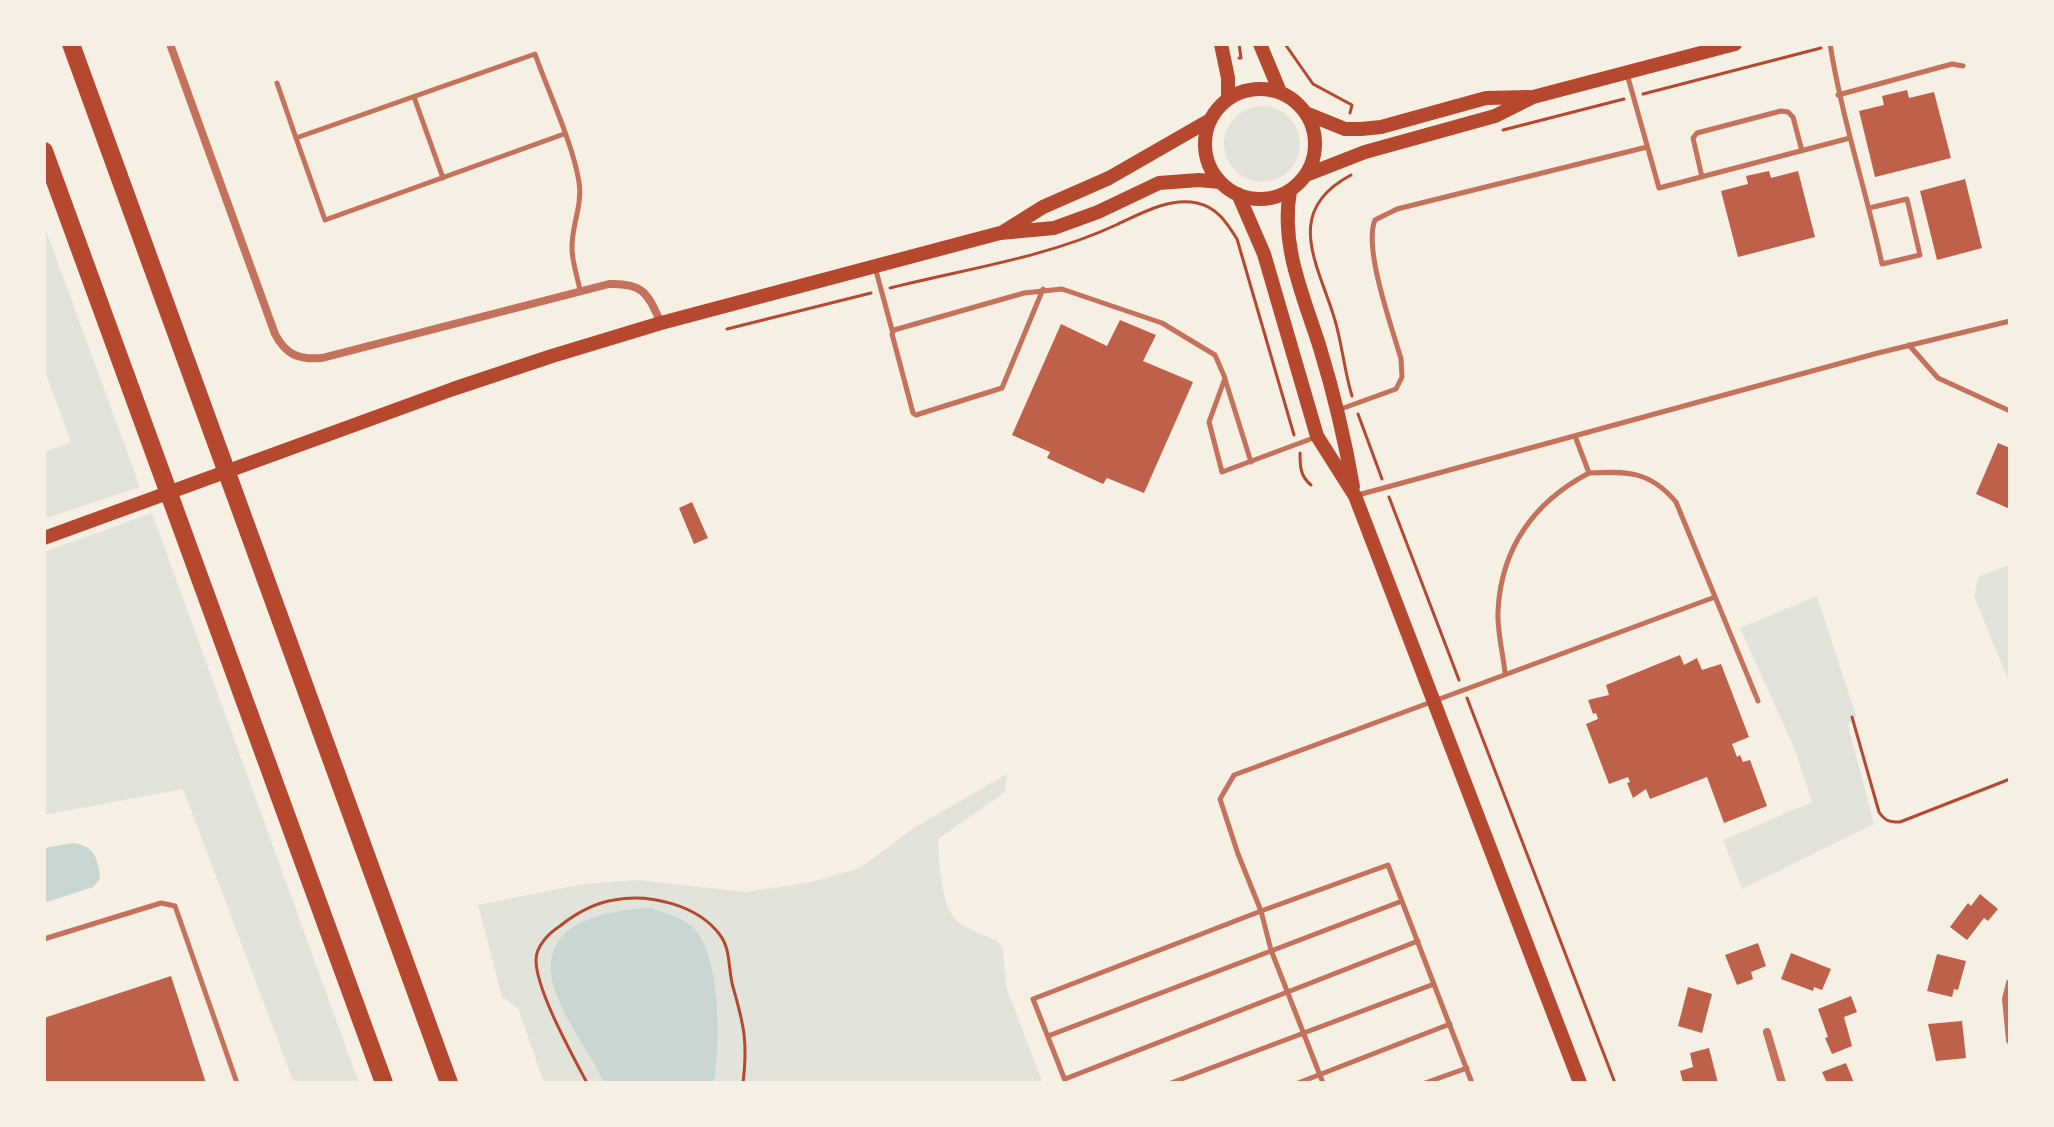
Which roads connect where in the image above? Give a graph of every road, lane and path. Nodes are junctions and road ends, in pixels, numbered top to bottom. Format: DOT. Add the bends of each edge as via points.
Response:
graph roads {
  1 [pos="71,44"];
  2 [pos="170,44"];
  3 [pos="1221,44"];
  4 [pos="1260,44"];
  5 [pos="1285,44"];
  6 [pos="1735,44"];
  7 [pos="1830,45"];
  8 [pos="1963,66"];
  9 [pos="1626,73"];
  10 [pos="277,83"];
  11 [pos="1280,92"];
  12 [pos="1838,95"];
  13 [pos="414,97"];
  14 [pos="1533,97"];
  15 [pos="1633,97"];
  16 [pos="1228,99"];
  17 [pos="1352,105"];
  18 [pos="1308,114"];
  19 [pos="1210,120"];
  20 [pos="1500,131"];
  21 [pos="564,134"];
  22 [pos="296,138"];
  23 [pos="1850,138"];
  24 [pos="1647,147"];
  25 [pos="44,151"];
  26 [pos="1802,151"];
  27 [pos="1358,171"];
  28 [pos="1306,175"];
  29 [pos="1702,177"];
  30 [pos="443,178"];
  31 [pos="1220,182"];
  32 [pos="1290,191"];
  33 [pos="1238,194"];
  34 [pos="1869,208"];
  35 [pos="1000,233"];
  36 [pos="875,266"];
  37 [pos="1043,289"];
  38 [pos="580,291"];
  39 [pos="2010,321"];
  40 [pos="661,323"];
  41 [pos="892,331"];
  42 [pos="1909,345"];
  43 [pos="1225,378"];
  44 [pos="1355,405"];
  45 [pos="1338,410"];
  46 [pos="2010,411"];
  47 [pos="1317,436"];
  48 [pos="1575,436"];
  49 [pos="1251,462"];
  50 [pos="1589,473"];
  51 [pos="1385,487"];
  52 [pos="1355,496"];
  53 [pos="44,538"];
  54 [pos="1715,597"];
  55 [pos="1505,673"];
  56 [pos="1464,691"];
  57 [pos="1758,701"];
  58 [pos="1433,702"];
  59 [pos="1852,717"];
  60 [pos="2010,779"];
  61 [pos="1402,901"];
  62 [pos="1261,911"];
  63 [pos="44,939"];
  64 [pos="1418,941"];
  65 [pos="1271,950"];
  66 [pos="2010,983"];
  67 [pos="1434,984"];
  68 [pos="1288,993"];
  69 [pos="1450,1024"];
  70 [pos="1305,1032"];
  71 [pos="1767,1032"];
  72 [pos="1048,1036"];
  73 [pos="2010,1040"];
  74 [pos="1467,1068"];
  75 [pos="1320,1074"];
  76 [pos="1065,1081"];
  77 [pos="237,1083"];
  78 [pos="384,1083"];
  79 [pos="449,1083"];
  80 [pos="587,1083"];
  81 [pos="743,1083"];
  82 [pos="1171,1083"];
  83 [pos="1298,1083"];
  84 [pos="1323,1083"];
  85 [pos="1425,1083"];
  86 [pos="1472,1083"];
  87 [pos="1580,1083"];
  88 [pos="1615,1083"];
  89 [pos="1782,1083"];
  1 -- 79 [label="highway"];
  2 -- 38 [label="street" via="275,334 291,354 322,358"];
  3 -- 16 [label="main road"];
  4 -- 11 [label="main road"];
  5 -- 17 [label="path" via="1313,84"];
  6 -- 9 [label="main road"];
  7 -- 12 [label="lane"];
  7 -- 15 [label="path"];
  8 -- 12 [label="lane" via="1952,64"];
  9 -- 14 [label="main road"];
  9 -- 15 [label="lane"];
  10 -- 22 [label="lane"];
  11 -- 16 [label="main road" via="1262,88"];
  11 -- 18 [label="main road"];
  12 -- 23 [label="lane"];
  13 -- 21 [label="lane" via="535,54"];
  13 -- 22 [label="lane"];
  13 -- 30 [label="lane"];
  14 -- 18 [label="main road" via="1486,98 1361,129 1345,129"];
  14 -- 28 [label="main road" via="1495,116 1365,152"];
  15 -- 20 [label="path"];
  15 -- 24 [label="lane"];
  16 -- 19 [label="main road"];
  18 -- 28 [label="main road" via="1316,145"];
  19 -- 31 [label="main road" via="1207,159"];
  19 -- 35 [label="main road"];
  21 -- 30 [label="lane"];
  21 -- 38 [label="lane" via="580,184 572,249"];
  22 -- 30 [label="lane" via="325,220"];
  23 -- 26 [label="lane"];
  23 -- 34 [label="lane"];
  24 -- 29 [label="lane" via="1659,188"];
  24 -- 44 [label="lane" via="1397,209 1375,220 1372,249 1402,377 1396,389"];
  25 -- 78 [label="highway"];
  26 -- 29 [label="lane"];
  26 -- 29 [label="lane" via="1793,117 1781,111 1697,133 1693,138"];
  27 -- 44 [label="path" via="1322,197 1308,228"];
  28 -- 32 [label="main road"];
  31 -- 33 [label="main road"];
  31 -- 35 [label="main road" via="1159,183 1054,228"];
  32 -- 33 [label="main road" via="1273,198"];
  32 -- 45 [label="main road" via="1292,262"];
  33 -- 47 [label="main road" via="1264,254"];
  34 -- 34 [label="lane" via="1907,199 1920,255 1882,264"];
  35 -- 36 [label="main road"];
  36 -- 40 [label="main road"];
  36 -- 41 [label="lane"];
  37 -- 41 [label="lane"];
  37 -- 41 [label="lane" via="1002,388 916,415"];
  37 -- 43 [label="lane" via="1062,289 1162,323 1215,355"];
  38 -- 40 [label="street" via="609,284 638,286"];
  39 -- 42 [label="lane"];
  40 -- 53 [label="main road" via="467,385"];
  42 -- 46 [label="lane" via="1938,378"];
  42 -- 48 [label="lane"];
  43 -- 49 [label="lane"];
  43 -- 49 [label="lane" via="1209,422 1221,471"];
  44 -- 45 [label="lane"];
  44 -- 51 [label="path"];
  45 -- 52 [label="main road"];
  47 -- 49 [label="lane"];
  47 -- 52 [label="main road"];
  48 -- 50 [label="lane"];
  48 -- 51 [label="lane"];
  50 -- 54 [label="lane" via="1646,476 1664,488 1676,502"];
  50 -- 55 [label="lane" via="1566,485 1525,524 1511,555 1498,613"];
  51 -- 52 [label="lane"];
  51 -- 56 [label="path"];
  52 -- 58 [label="main road"];
  54 -- 55 [label="lane"];
  54 -- 57 [label="lane"];
  55 -- 56 [label="lane"];
  56 -- 58 [label="lane"];
  56 -- 88 [label="path"];
  58 -- 62 [label="lane" via="1234,775 1220,799"];
  58 -- 87 [label="main road"];
  59 -- 60 [label="path" via="1879,812 1891,822"];
  61 -- 62 [label="lane" via="1388,865"];
  61 -- 64 [label="lane"];
  61 -- 65 [label="lane"];
  62 -- 65 [label="lane"];
  62 -- 72 [label="lane" via="1033,999"];
  63 -- 77 [label="lane" via="161,903 175,906"];
  64 -- 67 [label="lane"];
  64 -- 68 [label="lane"];
  65 -- 68 [label="lane"];
  65 -- 72 [label="lane"];
  66 -- 73 [label="street"];
  67 -- 69 [label="lane"];
  67 -- 70 [label="lane"];
  68 -- 70 [label="lane"];
  68 -- 76 [label="lane"];
  69 -- 74 [label="lane"];
  69 -- 75 [label="lane"];
  70 -- 75 [label="lane"];
  70 -- 82 [label="lane"];
  71 -- 89 [label="street"];
  72 -- 76 [label="lane"];
  74 -- 85 [label="lane"];
  74 -- 86 [label="lane"];
  75 -- 83 [label="lane"];
  75 -- 84 [label="lane"];
  80 -- 81 [label="path" via="550,1005 537,954 552,932 576,915 614,900 639,898 692,912 722,939 745,1031"];
}
